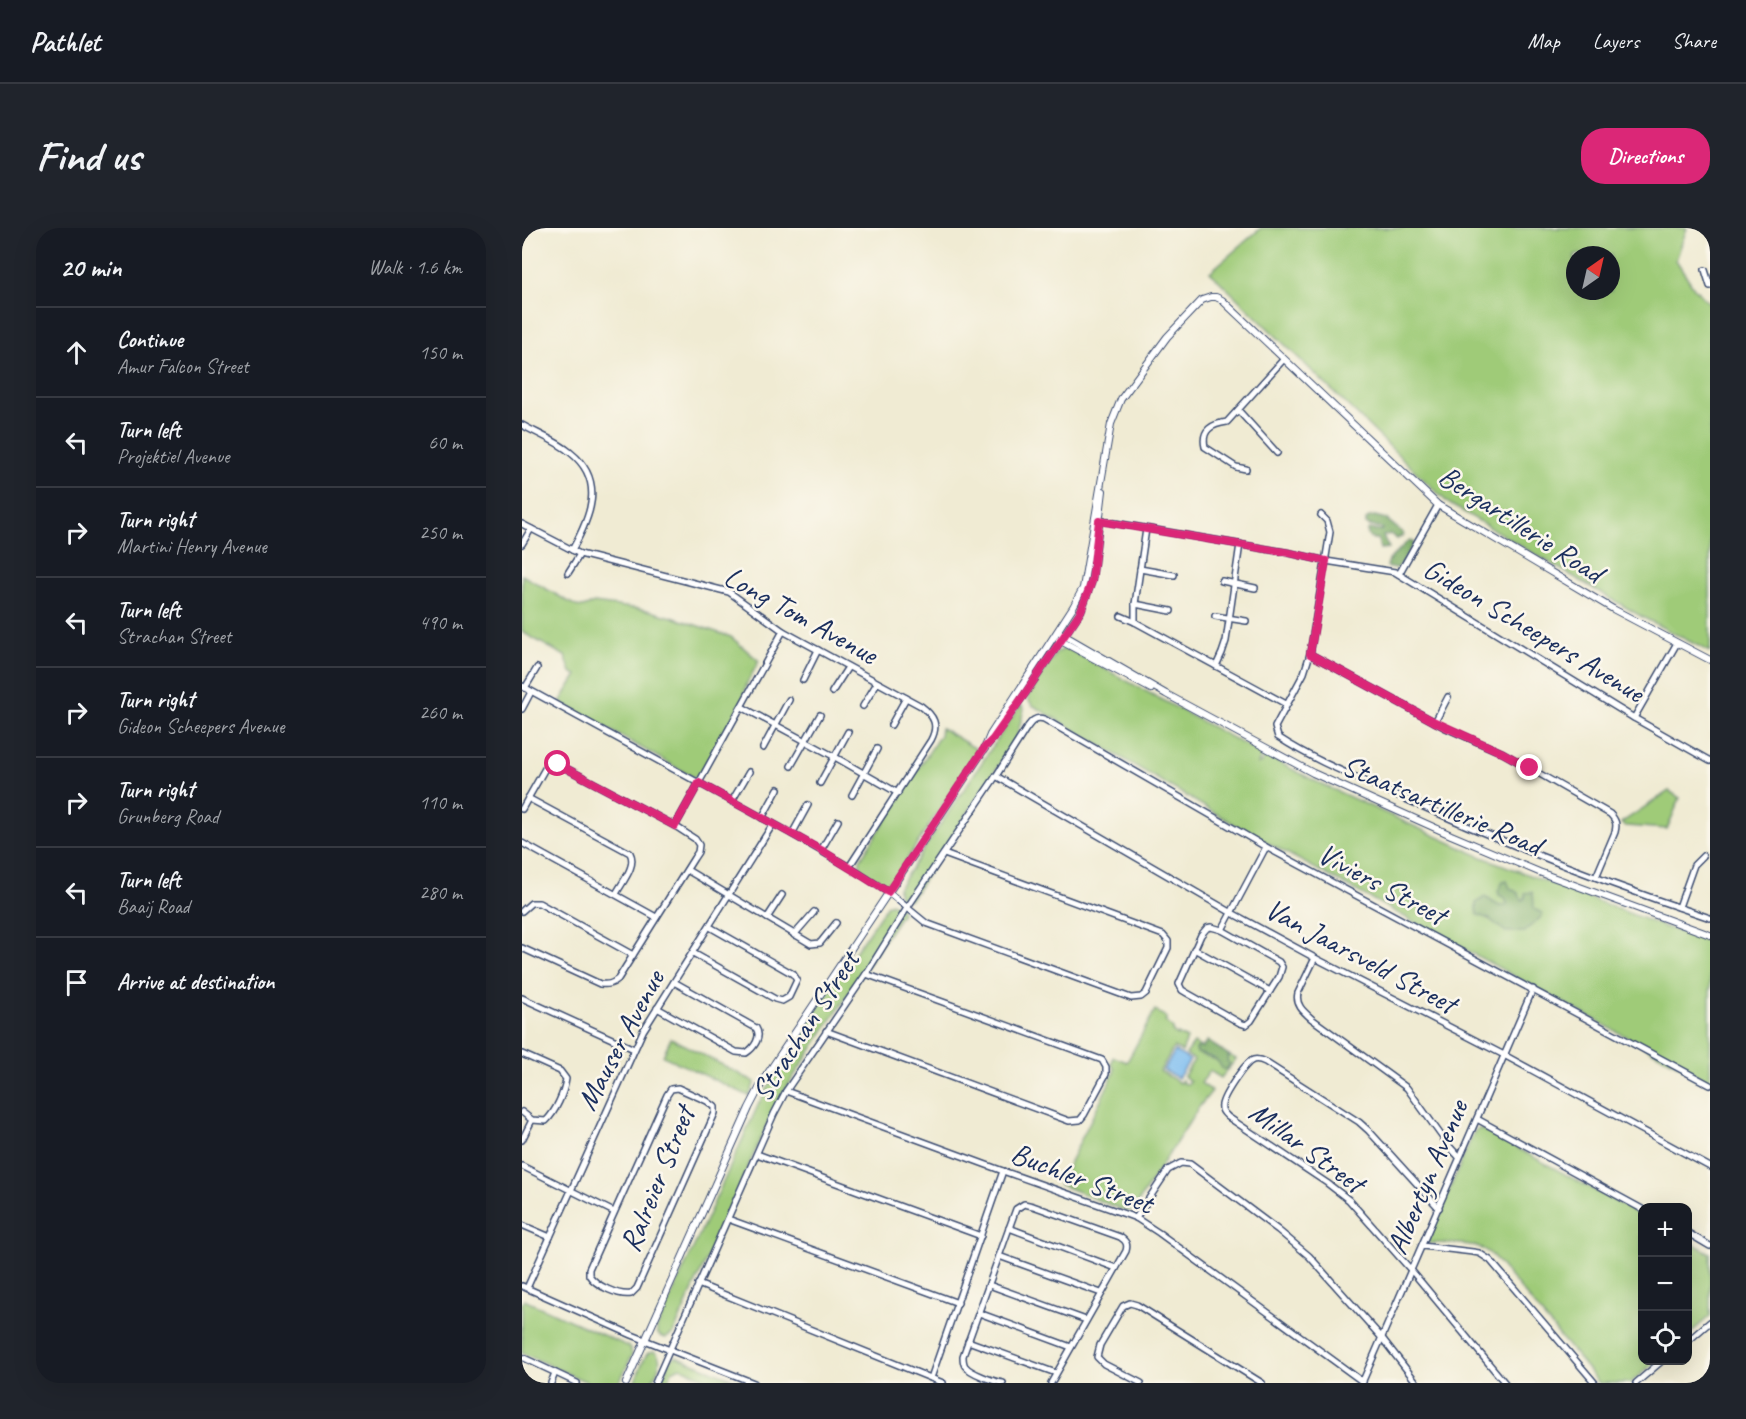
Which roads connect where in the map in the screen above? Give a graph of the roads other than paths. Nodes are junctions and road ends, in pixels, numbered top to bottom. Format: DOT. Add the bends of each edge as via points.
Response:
graph roads {
  1 [pos="1705,270"];
  2 [pos="1710,286"];
  3 [pos="1222,300"];
  4 [pos="1283,360"];
  5 [pos="1238,410"];
  6 [pos="522,425"];
  7 [pos="1277,453"];
  8 [pos="1246,469"];
  9 [pos="1438,505"];
  10 [pos="1321,515"];
  11 [pos="1096,520"];
  12 [pos="522,524"];
  13 [pos="531,529"];
  14 [pos="1146,529"];
  15 [pos="522,544"];
  16 [pos="1240,544"];
  17 [pos="572,550"];
  18 [pos="580,554"];
  19 [pos="1326,561"];
  20 [pos="1140,569"];
  21 [pos="568,573"];
  22 [pos="1399,574"];
  23 [pos="1174,575"];
  24 [pos="1222,581"];
  25 [pos="1235,583"];
  26 [pos="1255,588"];
  27 [pos="1136,604"];
  28 [pos="1171,611"];
  29 [pos="1215,615"];
  30 [pos="1121,616"];
  31 [pos="1230,618"];
  32 [pos="1246,621"];
  33 [pos="1135,622"];
  34 [pos="783,631"];
  35 [pos="1059,636"];
  36 [pos="1677,643"];
  37 [pos="818,650"];
  38 [pos="1310,654"];
  39 [pos="1710,660"];
  40 [pos="848,666"];
  41 [pos="1216,666"];
  42 [pos="537,668"];
  43 [pos="803,680"];
  44 [pos="877,683"];
  45 [pos="526,689"];
  46 [pos="832,692"];
  47 [pos="1448,697"];
  48 [pos="906,698"];
  49 [pos="789,700"];
  50 [pos="1286,705"];
  51 [pos="863,706"];
  52 [pos="742,707"];
  53 [pos="522,709"];
  54 [pos="820,715"];
  55 [pos="1037,718"];
  56 [pos="1634,718"];
  57 [pos="1435,722"];
  58 [pos="776,725"];
  59 [pos="891,725"];
  60 [pos="848,732"];
  61 [pos="805,741"];
  62 [pos="763,748"];
  63 [pos="877,749"];
  64 [pos="835,757"];
  65 [pos="1710,761"];
  66 [pos="791,766"];
  67 [pos="748,772"];
  68 [pos="864,773"];
  69 [pos="996,776"];
  70 [pos="699,783"];
  71 [pos="820,783"];
  72 [pos="778,789"];
  73 [pos="897,793"];
  74 [pos="852,795"];
  75 [pos="528,798"];
  76 [pos="732,801"];
  77 [pos="808,806"];
  78 [pos="522,809"];
  79 [pos="762,818"];
  80 [pos="838,822"];
  81 [pos="773,824"];
  82 [pos="675,826"];
  83 [pos="792,834"];
  84 [pos="522,843"];
  85 [pos="1266,847"];
  86 [pos="821,850"];
  87 [pos="944,854"];
  88 [pos="1703,856"];
  89 [pos="849,867"];
  90 [pos="687,870"];
  91 [pos="1596,877"];
  92 [pos="888,892"];
  93 [pos="616,894"];
  94 [pos="730,895"];
  95 [pos="782,895"];
  96 [pos="1678,907"];
  97 [pos="907,908"];
  98 [pos="522,912"];
  99 [pos="814,912"];
  100 [pos="1232,913"];
  101 [pos="656,917"];
  102 [pos="767,918"];
  103 [pos="1710,918"];
  104 [pos="836,923"];
  105 [pos="710,927"];
  106 [pos="1222,930"];
  107 [pos="794,935"];
  108 [pos="1710,935"];
  109 [pos="522,948"];
  110 [pos="1194,949"];
  111 [pos="693,953"];
  112 [pos="633,955"];
  113 [pos="1315,958"];
  114 [pos="866,974"];
  115 [pos="674,982"];
  116 [pos="1533,989"];
  117 [pos="1270,991"];
  118 [pos="522,998"];
  119 [pos="657,1008"];
  120 [pos="826,1031"];
  121 [pos="634,1049"];
  122 [pos="522,1053"];
  123 [pos="1504,1056"];
  124 [pos="1710,1085"];
  125 [pos="786,1091"];
  126 [pos="522,1112"];
  127 [pos="1477,1119"];
  128 [pos="532,1120"];
  129 [pos="522,1140"];
  130 [pos="757,1154"];
  131 [pos="1460,1157"];
  132 [pos="522,1166"];
  133 [pos="1710,1167"];
  134 [pos="1003,1171"];
  135 [pos="571,1190"];
  136 [pos="1638,1207"];
  137 [pos="1439,1208"];
  138 [pos="614,1212"];
  139 [pos="1136,1218"];
  140 [pos="728,1219"];
  141 [pos="522,1225"];
  142 [pos="1009,1228"];
  143 [pos="1692,1235"];
  144 [pos="981,1236"];
  145 [pos="550,1237"];
  146 [pos="1422,1246"];
  147 [pos="1710,1246"];
  148 [pos="999,1256"];
  149 [pos="1116,1268"];
  150 [pos="1411,1270"];
  151 [pos="698,1284"];
  152 [pos="988,1285"];
  153 [pos="525,1287"];
  154 [pos="1101,1293"];
  155 [pos="958,1303"];
  156 [pos="979,1313"];
  157 [pos="1086,1320"];
  158 [pos="1710,1322"];
  159 [pos="1382,1338"];
  160 [pos="1692,1338"];
  161 [pos="645,1340"];
  162 [pos="968,1341"];
  163 [pos="1071,1347"];
  164 [pos="669,1350"];
  165 [pos="522,1358"];
  166 [pos="1657,1365"];
  167 [pos="555,1373"];
  168 [pos="1056,1373"];
  169 [pos="931,1378"];
  170 [pos="551,1383"];
  171 [pos="577,1383"];
  172 [pos="626,1383"];
  173 [pos="655,1383"];
  174 [pos="754,1383"];
  175 [pos="943,1383"];
  176 [pos="998,1383"];
  177 [pos="1003,1383"];
  178 [pos="1051,1383"];
  179 [pos="1141,1383"];
  180 [pos="1262,1383"];
  181 [pos="1362,1383"];
  182 [pos="1417,1383"];
  183 [pos="1505,1383"];
  184 [pos="1595,1383"];
  185 [pos="1636,1383"];
  1 -- 2 [label="street"];
  3 -- 4 [label="street, Bergartillerie Road"];
  3 -- 11 [label="street, Strachan Street" via="1202,300 1167,337 1121,399 1102,469"];
  4 -- 5 [label="street"];
  4 -- 9 [label="street, Bergartillerie Road"];
  5 -- 7 [label="street"];
  5 -- 8 [label="street" via="1227,422 1210,427 1204,443 1236,467"];
  6 -- 17 [label="street" via="570,452 589,474 592,486 588,518"];
  9 -- 22 [label="street"];
  9 -- 36 [label="street, Bergartillerie Road"];
  10 -- 19 [label="street" via="1330,529"];
  11 -- 14 [label="street, Gideon Scheepers Avenue"];
  11 -- 35 [label="street, Strachan Street" via="1090,590 1081,611"];
  12 -- 13 [label="street, Long Tom Avenue"];
  13 -- 15 [label="street"];
  13 -- 17 [label="street, Long Tom Avenue"];
  14 -- 16 [label="street, Gideon Scheepers Avenue"];
  14 -- 20 [label="street"];
  16 -- 19 [label="street, Gideon Scheepers Avenue"];
  16 -- 25 [label="street"];
  17 -- 18 [label="street, Long Tom Avenue"];
  18 -- 21 [label="street"];
  18 -- 34 [label="street, Long Tom Avenue" via="725,591"];
  19 -- 22 [label="street, Gideon Scheepers Avenue"];
  19 -- 38 [label="street"];
  20 -- 23 [label="street"];
  20 -- 27 [label="street"];
  22 -- 56 [label="street, Gideon Scheepers Avenue"];
  24 -- 25 [label="street"];
  25 -- 26 [label="street"];
  25 -- 31 [label="street"];
  27 -- 28 [label="street"];
  27 -- 33 [label="street"];
  29 -- 31 [label="street"];
  30 -- 33 [label="street"];
  31 -- 32 [label="street"];
  31 -- 41 [label="street"];
  33 -- 41 [label="street"];
  34 -- 37 [label="street, Long Tom Avenue"];
  34 -- 52 [label="street"];
  35 -- 92 [label="street, Strachan Street"];
  35 -- 108 [label="street, Staatsartillerie Road" via="1313,773 1382,805 1539,872"];
  36 -- 39 [label="street, Bergartillerie Road"];
  36 -- 56 [label="street"];
  37 -- 40 [label="street, Long Tom Avenue"];
  37 -- 43 [label="street"];
  38 -- 50 [label="street"];
  38 -- 57 [label="street"];
  40 -- 44 [label="street, Long Tom Avenue"];
  40 -- 46 [label="street"];
  41 -- 50 [label="street"];
  42 -- 45 [label="street"];
  44 -- 48 [label="street, Long Tom Avenue"];
  44 -- 51 [label="street"];
  45 -- 53 [label="street"];
  45 -- 70 [label="street"];
  47 -- 57 [label="street"];
  48 -- 59 [label="street"];
  48 -- 73 [label="street, Long Tom Avenue" via="931,715 934,735"];
  49 -- 58 [label="street"];
  50 -- 91 [label="street" via="1275,727 1277,735 1293,747 1477,831"];
  52 -- 58 [label="street"];
  52 -- 70 [label="street"];
  54 -- 61 [label="street"];
  55 -- 69 [label="street, Strachan Street" via="1031,721"];
  55 -- 85 [label="street, Viviers Street"];
  56 -- 65 [label="street, Gideon Scheepers Avenue"];
  57 -- 91 [label="street" via="1503,753 1610,814 1617,826"];
  58 -- 61 [label="street"];
  58 -- 62 [label="street"];
  60 -- 64 [label="street"];
  61 -- 64 [label="street"];
  61 -- 66 [label="street"];
  63 -- 68 [label="street"];
  64 -- 68 [label="street"];
  64 -- 71 [label="street"];
  67 -- 76 [label="street"];
  68 -- 73 [label="street"];
  68 -- 74 [label="street"];
  69 -- 87 [label="street, Strachan Street"];
  69 -- 100 [label="street, Van Jaarsveld Street"];
  70 -- 76 [label="street"];
  70 -- 82 [label="street"];
  72 -- 79 [label="street"];
  73 -- 89 [label="street"];
  75 -- 78 [label="street"];
  75 -- 82 [label="street" via="547,765 558,764"];
  75 -- 93 [label="street" via="630,853 632,864"];
  76 -- 79 [label="street"];
  77 -- 83 [label="street"];
  79 -- 81 [label="street"];
  80 -- 86 [label="street"];
  81 -- 83 [label="street"];
  81 -- 94 [label="street, Mauser Avenue"];
  82 -- 90 [label="street" via="699,845"];
  83 -- 86 [label="street"];
  84 -- 93 [label="street"];
  85 -- 100 [label="street"];
  85 -- 116 [label="street, Viviers Street"];
  86 -- 89 [label="street"];
  87 -- 97 [label="street, Strachan Street"];
  87 -- 97 [label="street" via="1163,935 1168,948 1149,989 1144,995 1131,998 935,927"];
  88 -- 96 [label="street" via="1694,865"];
  89 -- 92 [label="street"];
  90 -- 94 [label="street"];
  90 -- 101 [label="street"];
  91 -- 96 [label="street"];
  92 -- 97 [label="street"];
  92 -- 161 [label="street, Strachan Street" via="757,1092"];
  93 -- 101 [label="street"];
  94 -- 102 [label="street"];
  94 -- 105 [label="street, Mauser Avenue"];
  95 -- 102 [label="street"];
  96 -- 103 [label="street"];
  97 -- 114 [label="street, Strachan Street"];
  98 -- 112 [label="street" via="531,903 539,903"];
  99 -- 107 [label="street"];
  100 -- 106 [label="street"];
  100 -- 113 [label="street, Van Jaarsveld Street"];
  101 -- 112 [label="street"];
  102 -- 107 [label="street"];
  104 -- 107 [label="street" via="818,944"];
  105 -- 111 [label="street, Mauser Avenue"];
  105 -- 111 [label="street" via="793,974 797,980 789,997 775,999"];
  106 -- 110 [label="street" via="1207,928"];
  106 -- 117 [label="street" via="1280,964 1282,972"];
  109 -- 112 [label="street" via="607,985 618,979"];
  110 -- 117 [label="street"];
  110 -- 117 [label="street" via="1180,978 1180,987 1240,1023 1251,1021"];
  111 -- 115 [label="street, Mauser Avenue"];
  113 -- 123 [label="street, Van Jaarsveld Street"];
  113 -- 131 [label="street" via="1298,993 1299,1006 1407,1088"];
  114 -- 120 [label="street, Strachan Street"];
  114 -- 120 [label="street" via="1102,1060 1106,1074 1080,1120 1069,1121"];
  115 -- 119 [label="street, Mauser Avenue"];
  115 -- 119 [label="street" via="756,1028 759,1035 751,1049 736,1052"];
  116 -- 123 [label="street, Albertyn Avenue"];
  116 -- 124 [label="street, Viviers Street"];
  118 -- 121 [label="street"];
  119 -- 121 [label="street, Mauser Avenue"];
  120 -- 125 [label="street, Strachan Street"];
  121 -- 135 [label="street, Mauser Avenue"];
  122 -- 128 [label="street" via="560,1071 566,1079 549,1118 542,1122"];
  123 -- 127 [label="street, Albertyn Avenue"];
  123 -- 133 [label="street, Van Jaarsveld Street"];
  125 -- 130 [label="street, Strachan Street"];
  125 -- 134 [label="street, Buchler Street"];
  126 -- 128 [label="street"];
  127 -- 131 [label="street, Albertyn Avenue"];
  127 -- 136 [label="street"];
  128 -- 129 [label="street"];
  130 -- 140 [label="street, Strachan Street"];
  130 -- 144 [label="street"];
  131 -- 137 [label="street, Albertyn Avenue"];
  132 -- 135 [label="street, Ralreier Street"];
  134 -- 139 [label="street, Buchler Street"];
  134 -- 144 [label="street"];
  135 -- 138 [label="street, Ralreier Street"];
  135 -- 145 [label="street, Mauser Avenue"];
  137 -- 146 [label="street, Albertyn Avenue"];
  137 -- 150 [label="street, Millar Street" via="1359,1122 1265,1062 1253,1059 1226,1094 1222,1103 1228,1117 1339,1191"];
  138 -- 138 [label="street, Ralreier Street" via="671,1089 678,1088 713,1105 714,1116 637,1288 627,1295 595,1282 589,1275"];
  139 -- 159 [label="street" via="1168,1170 1181,1163 1190,1164 1309,1256"];
  139 -- 181 [label="street, Buchler Street"];
  140 -- 151 [label="street, Strachan Street"];
  140 -- 155 [label="street"];
  141 -- 145 [label="street"];
  142 -- 148 [label="street"];
  142 -- 149 [label="street"];
  142 -- 149 [label="street" via="1016,1209 1026,1204 1120,1237 1127,1248"];
  143 -- 147 [label="street"];
  144 -- 155 [label="street"];
  145 -- 153 [label="street, Mauser Avenue"];
  146 -- 150 [label="street, Albertyn Avenue"];
  146 -- 184 [label="street" via="1479,1253 1490,1260"];
  148 -- 152 [label="street"];
  148 -- 154 [label="street"];
  149 -- 154 [label="street"];
  150 -- 159 [label="street, Albertyn Avenue"];
  150 -- 183 [label="street, Millar Street"];
  151 -- 164 [label="street, Strachan Street"];
  151 -- 169 [label="street"];
  152 -- 156 [label="street"];
  152 -- 157 [label="street"];
  153 -- 161 [label="street"];
  154 -- 157 [label="street"];
  155 -- 169 [label="street"];
  156 -- 162 [label="street"];
  156 -- 163 [label="street"];
  157 -- 163 [label="street"];
  158 -- 160 [label="street"];
  159 -- 181 [label="street, Albertyn Avenue"];
  159 -- 182 [label="street"];
  161 -- 164 [label="street"];
  161 -- 172 [label="street, Strachan Street"];
  162 -- 168 [label="street"];
  162 -- 176 [label="street" via="963,1356 966,1367"];
  163 -- 168 [label="street"];
  164 -- 173 [label="street, Strachan Street"];
  164 -- 174 [label="street"];
  165 -- 167 [label="street"];
  166 -- 185 [label="street"];
  167 -- 170 [label="street"];
  167 -- 171 [label="street"];
  168 -- 178 [label="street"];
  169 -- 175 [label="street"];
  176 -- 177 [label="street"];
  179 -- 180 [label="street" via="1104,1364 1097,1356 1126,1304 1133,1303"];
}
